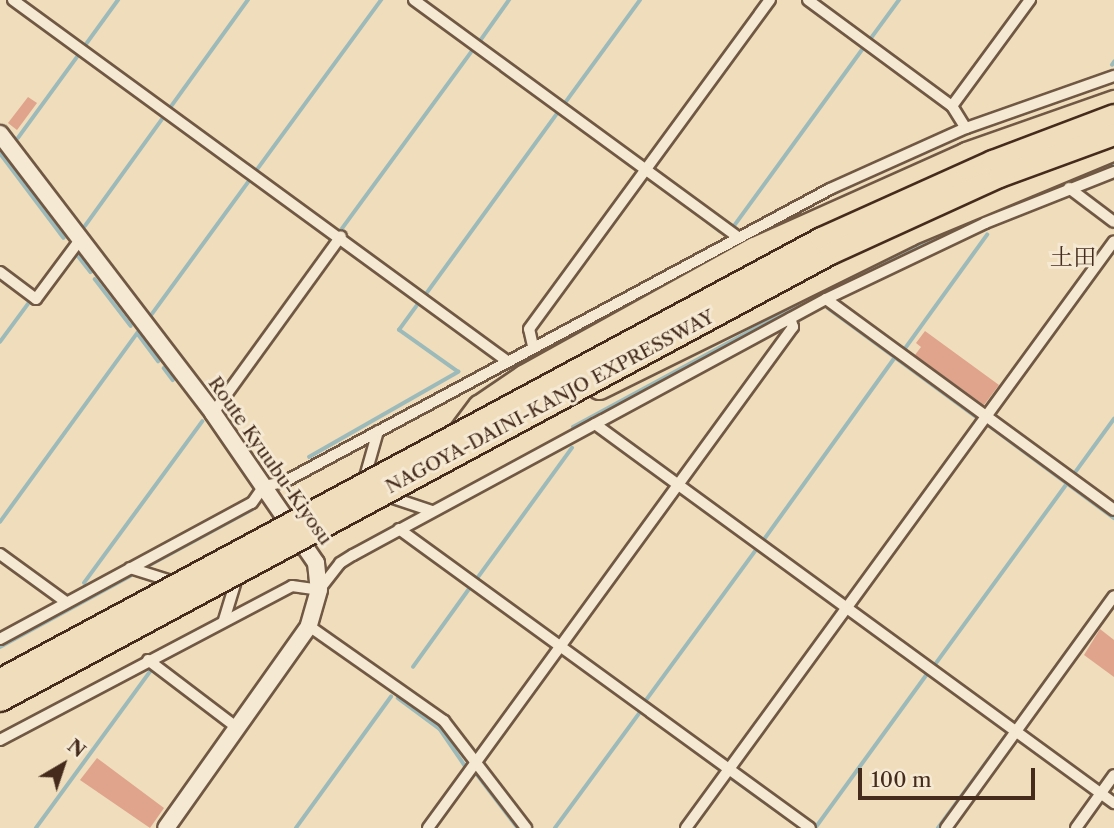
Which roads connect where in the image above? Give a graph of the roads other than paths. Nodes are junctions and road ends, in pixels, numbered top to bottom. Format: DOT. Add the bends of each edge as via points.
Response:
graph roads {
  1 [pos="13,0"];
  2 [pos="414,0"];
  3 [pos="770,0"];
  4 [pos="808,0"];
  5 [pos="1030,0"];
  6 [pos="1114,76"];
  7 [pos="1114,101"];
  8 [pos="952,106"];
  9 [pos="1114,115"];
  10 [pos="966,128"];
  11 [pos="1114,134"];
  12 [pos="0,135"];
  13 [pos="1114,149"];
  14 [pos="646,170"];
  15 [pos="1114,172"];
  16 [pos="1069,188"];
  17 [pos="1114,222"];
  18 [pos="341,236"];
  19 [pos="737,236"];
  20 [pos="79,241"];
  21 [pos="1114,241"];
  22 [pos="0,272"];
  23 [pos="826,299"];
  24 [pos="790,318"];
  25 [pos="533,346"];
  26 [pos="507,361"];
  27 [pos="582,395"];
  28 [pos="213,413"];
  29 [pos="987,416"];
  30 [pos="595,424"];
  31 [pos="378,431"];
  32 [pos="430,477"];
  33 [pos="678,485"];
  34 [pos="264,486"];
  35 [pos="393,498"];
  36 [pos="1114,510"];
  37 [pos="432,511"];
  38 [pos="353,520"];
  39 [pos="399,529"];
  40 [pos="0,554"];
  41 [pos="130,568"];
  42 [pos="235,583"];
  43 [pos="319,590"];
  44 [pos="215,594"];
  45 [pos="1114,596"];
  46 [pos="66,603"];
  47 [pos="846,607"];
  48 [pos="224,620"];
  49 [pos="309,626"];
  50 [pos="0,639"];
  51 [pos="560,646"];
  52 [pos="148,660"];
  53 [pos="0,679"];
  54 [pos="0,700"];
  55 [pos="239,729"];
  56 [pos="1016,732"];
  57 [pos="0,740"];
  58 [pos="477,761"];
  59 [pos="729,769"];
  60 [pos="1114,775"];
  61 [pos="1101,794"];
  62 [pos="1114,803"];
  63 [pos="166,828"];
  64 [pos="428,828"];
  65 [pos="526,828"];
  66 [pos="686,828"];
  67 [pos="810,828"];
  68 [pos="946,828"];
  69 [pos="1076,828"];
  1 -- 18 [label="street"];
  2 -- 14 [label="street"];
  3 -- 14 [label="street"];
  4 -- 8 [label="street"];
  5 -- 8 [label="street"];
  6 -- 10 [label="street"];
  7 -- 32 [label="highway" via="953,158 754,248 488,399 463,425"];
  8 -- 10 [label="street"];
  9 -- 53 [label="highway, NAGOYA-DAINI-KANJO EXPRESSWAY, bridge" via="992,160 821,237"];
  10 -- 19 [label="street"];
  11 -- 54 [label="highway, NAGOYA-DAINI-KANJO EXPRESSWAY, bridge" via="999,176 830,253"];
  12 -- 20 [label="main road, Route Kyuubu-Kiyosu"];
  13 -- 27 [label="highway" via="899,239"];
  14 -- 19 [label="street"];
  14 -- 25 [label="street" via="529,329"];
  15 -- 16 [label="street"];
  16 -- 17 [label="street"];
  16 -- 23 [label="street" via="916,254"];
  18 -- 26 [label="street"];
  18 -- 28 [label="street"];
  19 -- 25 [label="street"];
  20 -- 22 [label="street" via="37,299"];
  20 -- 28 [label="main road, Route Kyuubu-Kiyosu"];
  21 -- 29 [label="street"];
  23 -- 24 [label="street"];
  23 -- 29 [label="street"];
  24 -- 30 [label="street"];
  24 -- 33 [label="street" via="793,327"];
  25 -- 26 [label="street"];
  26 -- 31 [label="street"];
  28 -- 34 [label="main road, Route Kyuubu-Kiyosu"];
  29 -- 36 [label="street"];
  29 -- 47 [label="street"];
  30 -- 33 [label="street"];
  30 -- 37 [label="street"];
  31 -- 34 [label="street" via="284,482"];
  31 -- 38 [label="street"];
  33 -- 47 [label="street"];
  33 -- 51 [label="street"];
  34 -- 41 [label="street" via="252,503"];
  34 -- 43 [label="main road, Route Kyuubu-Kiyosu" via="307,545 316,563"];
  35 -- 37 [label="street"];
  37 -- 39 [label="street"];
  39 -- 43 [label="street" via="340,563"];
  39 -- 51 [label="street"];
  40 -- 46 [label="street"];
  41 -- 44 [label="street"];
  41 -- 46 [label="street"];
  42 -- 48 [label="street"];
  43 -- 48 [label="street" via="292,586"];
  43 -- 49 [label="main road, Route Kyuubu-Kiyosu"];
  45 -- 56 [label="street"];
  46 -- 50 [label="street"];
  47 -- 56 [label="street"];
  47 -- 59 [label="street"];
  48 -- 52 [label="street"];
  49 -- 55 [label="main road, Route Kyuubu-Kiyosu"];
  49 -- 58 [label="street" via="444,721"];
  51 -- 58 [label="street"];
  51 -- 59 [label="street"];
  52 -- 55 [label="street"];
  52 -- 57 [label="street"];
  55 -- 63 [label="main road, Route Kyuubu-Kiyosu"];
  56 -- 61 [label="street"];
  56 -- 68 [label="street"];
  58 -- 64 [label="street"];
  58 -- 65 [label="street"];
  59 -- 66 [label="street"];
  59 -- 67 [label="street"];
  60 -- 61 [label="street"];
  61 -- 62 [label="street"];
  61 -- 69 [label="street"];
}
